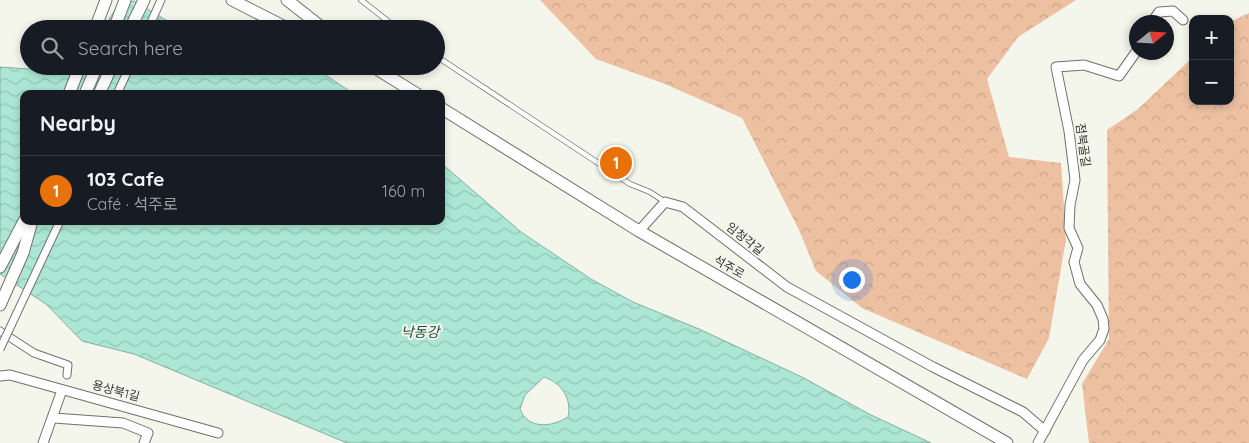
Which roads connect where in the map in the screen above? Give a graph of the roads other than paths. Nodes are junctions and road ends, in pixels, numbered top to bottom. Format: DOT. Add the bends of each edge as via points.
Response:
graph roads {
  1 [pos="106,0"];
  2 [pos="125,0"];
  3 [pos="144,0"];
  4 [pos="161,0"];
  5 [pos="232,0"];
  6 [pos="287,0"];
  7 [pos="361,0"];
  8 [pos="1157,15"];
  9 [pos="98,20"];
  10 [pos="117,20"];
  11 [pos="134,20"];
  12 [pos="152,20"];
  13 [pos="271,20"];
  14 [pos="313,20"];
  15 [pos="387,20"];
  16 [pos="1183,20"];
  17 [pos="1130,60"];
  18 [pos="445,62"];
  19 [pos="76,75"];
  20 [pos="93,75"];
  21 [pos="108,75"];
  22 [pos="126,75"];
  23 [pos="385,75"];
  24 [pos="71,90"];
  25 [pos="87,90"];
  26 [pos="101,90"];
  27 [pos="119,90"];
  28 [pos="410,90"];
  29 [pos="445,110"];
  30 [pos="665,202"];
  31 [pos="22,225"];
  32 [pos="31,225"];
  33 [pos="58,225"];
  34 [pos="639,231"];
  35 [pos="0,267"];
  36 [pos="0,305"];
  37 [pos="0,331"];
  38 [pos="0,348"];
  39 [pos="66,375"];
  40 [pos="0,376"];
  41 [pos="62,390"];
  42 [pos="144,412"];
  43 [pos="54,418"];
  44 [pos="124,423"];
  45 [pos="1045,431"];
  46 [pos="218,433"];
  47 [pos="44,443"];
  48 [pos="144,443"];
  49 [pos="1007,443"];
  50 [pos="1038,443"];
  1 -- 9 [label="street"];
  2 -- 10 [label="street"];
  3 -- 11 [label="street"];
  4 -- 12 [label="street"];
  5 -- 13 [label="street"];
  6 -- 14 [label="street"];
  7 -- 15 [label="lane"];
  8 -- 16 [label="street" via="1173,10"];
  17 -- 45 [label="street, 점북골길" via="1118,76 1084,65 1056,67 1075,180 1070,205 1070,228 1078,248 1074,262 1080,284 1097,305 1104,329 1100,340 1083,360"];
  18 -- 30 [label="lane, 임청각길" via="630,184"];
  19 -- 24 [label="street"];
  20 -- 25 [label="street"];
  21 -- 26 [label="street"];
  22 -- 27 [label="street"];
  23 -- 28 [label="street"];
  29 -- 34 [label="street, 석주로"];
  30 -- 34 [label="street"];
  30 -- 45 [label="street, 임청각길" via="683,207 787,287 1023,412"];
  31 -- 35 [label="street"];
  32 -- 36 [label="street" via="23,253"];
  33 -- 38 [label="street, bridge"];
  34 -- 49 [label="street, 석주로"];
  37 -- 39 [label="street" via="34,352 68,366"];
  40 -- 41 [label="street, 용상북1길" via="10,375"];
  41 -- 42 [label="street, 용상북1길"];
  41 -- 43 [label="street"];
  42 -- 44 [label="street"];
  42 -- 46 [label="street, 용상북1길"];
  43 -- 44 [label="street"];
  43 -- 47 [label="street"];
  44 -- 48 [label="street" via="148,433"];
  45 -- 50 [label="street, 점북골길"];
}
